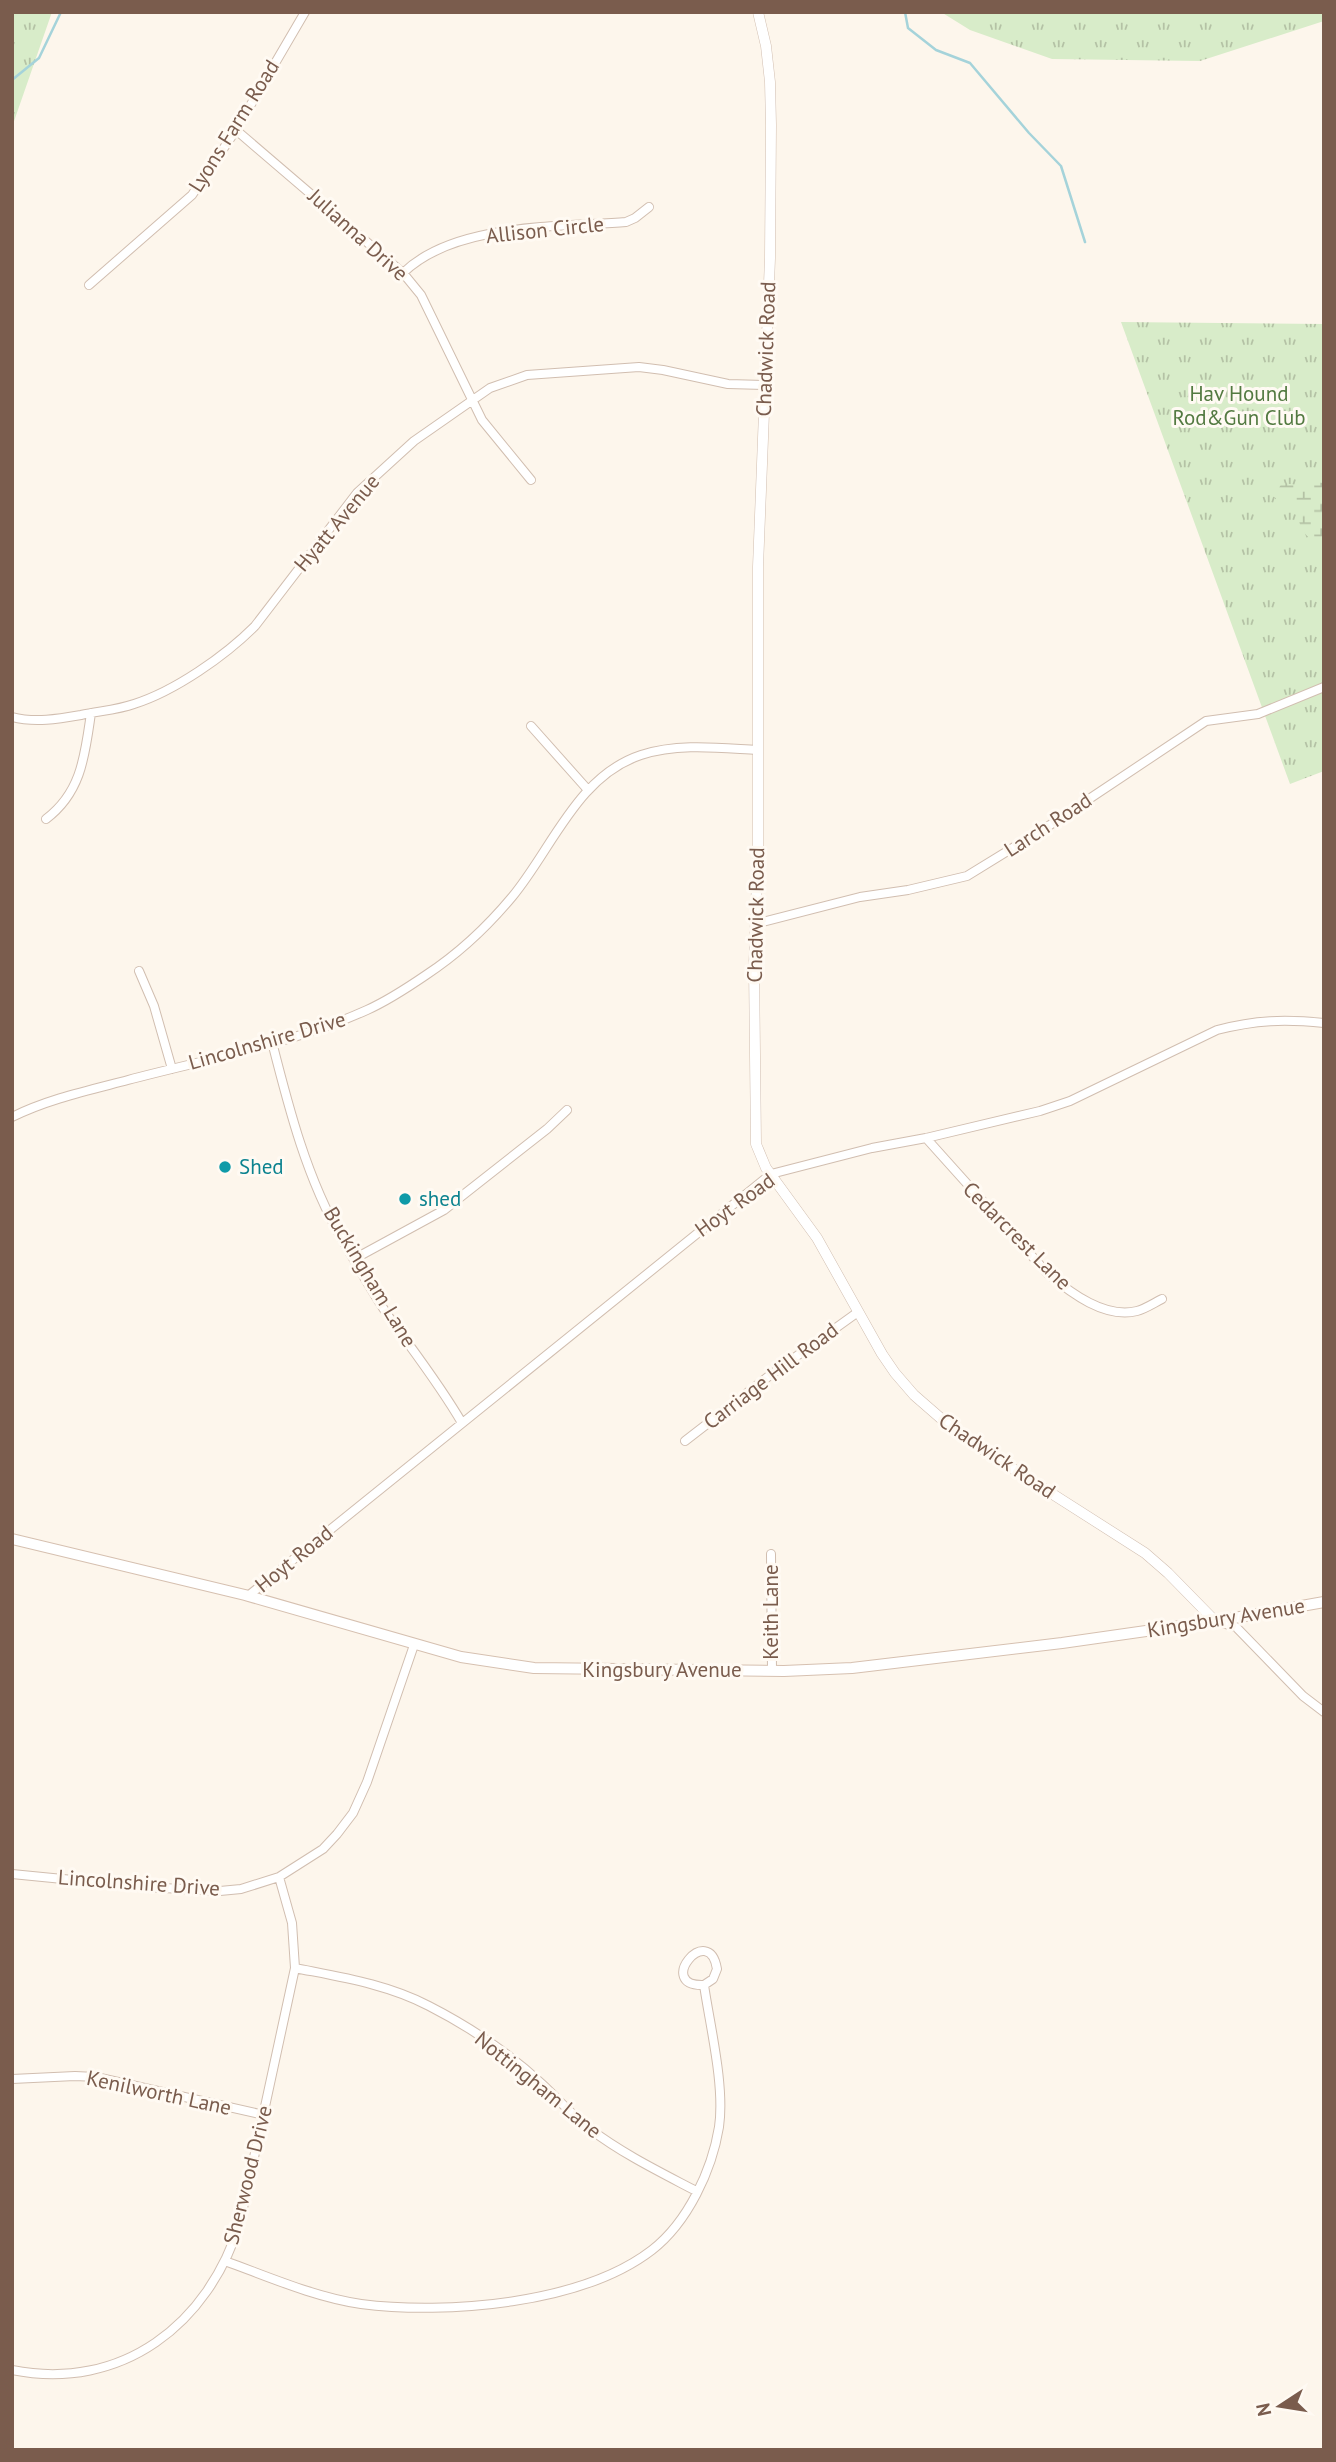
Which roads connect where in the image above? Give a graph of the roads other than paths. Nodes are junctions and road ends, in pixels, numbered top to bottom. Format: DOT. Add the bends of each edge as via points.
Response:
graph roads {
  1 [pos="305,12"];
  2 [pos="758,12"];
  3 [pos="236,130"];
  4 [pos="649,206"];
  5 [pos="403,273"];
  6 [pos="89,285"];
  7 [pos="765,385"];
  8 [pos="472,399"];
  9 [pos="531,480"];
  10 [pos="1324,687"];
  11 [pos="91,713"];
  12 [pos="12,717"];
  13 [pos="531,726"];
  14 [pos="757,750"];
  15 [pos="588,790"];
  16 [pos="46,819"];
  17 [pos="755,924"];
  18 [pos="139,971"];
  19 [pos="1324,1023"];
  20 [pos="272,1042"];
  21 [pos="172,1069"];
  22 [pos="566,1110"];
  23 [pos="12,1117"];
  24 [pos="926,1138"];
  25 [pos="771,1174"];
  26 [pos="354,1259"];
  27 [pos="1162,1299"];
  28 [pos="858,1312"];
  29 [pos="462,1423"];
  30 [pos="685,1441"];
  31 [pos="12,1539"];
  32 [pos="771,1554"];
  33 [pos="248,1596"];
  34 [pos="1324,1602"];
  35 [pos="1214,1621"];
  36 [pos="414,1645"];
  37 [pos="772,1671"];
  38 [pos="1324,1712"];
  39 [pos="12,1874"];
  40 [pos="279,1877"];
  41 [pos="295,1968"];
  42 [pos="704,1985"];
  43 [pos="12,2079"];
  44 [pos="264,2115"];
  45 [pos="696,2192"];
  46 [pos="225,2261"];
  47 [pos="12,2370"];
  1 -- 3 [label="street, Lyons Farm Road"];
  2 -- 7 [label="street, Chadwick Road" via="770,82"];
  3 -- 5 [label="street, Julianna Drive"];
  3 -- 6 [label="street, Lyons Farm Road" via="192,195"];
  4 -- 5 [label="street, Allison Circle" via="626,222 494,233 417,259"];
  5 -- 8 [label="street, Julianna Drive" via="421,295"];
  7 -- 8 [label="street, Hyatt Avenue" via="728,384 639,367 527,375"];
  7 -- 14 [label="street, Chadwick Road"];
  8 -- 9 [label="street, Julianna Drive" via="482,420"];
  8 -- 11 [label="street, Hyatt Avenue" via="414,441 357,493 238,643 152,697"];
  10 -- 17 [label="street, Larch Road" via="1258,714 1206,720 967,876"];
  11 -- 12 [label="street, Hyatt Avenue" via="44,720"];
  11 -- 16 [label="street" via="82,771 72,793"];
  13 -- 15 [label="street"];
  14 -- 15 [label="street, Lincolnshire Drive" via="654,752 619,765"];
  14 -- 17 [label="street, Chadwick Road"];
  15 -- 20 [label="street, Lincolnshire Drive" via="512,897 448,959 368,1009"];
  17 -- 25 [label="street, Chadwick Road" via="754,1136"];
  18 -- 21 [label="street"];
  19 -- 24 [label="street, Hoyt Road" via="1257,1021 1217,1030 1070,1101"];
  20 -- 21 [label="street, Lincolnshire Drive"];
  20 -- 26 [label="street, Buckingham Lane" via="312,1173"];
  21 -- 23 [label="street, Lincolnshire Drive"];
  22 -- 26 [label="street" via="444,1210"];
  24 -- 25 [label="street, Hoyt Road"];
  24 -- 27 [label="street, Cedarcrest Lane" via="1048,1274 1069,1291 1118,1312 1137,1311"];
  25 -- 28 [label="street, Chadwick Road" via="817,1238"];
  25 -- 29 [label="street, Hoyt Road"];
  26 -- 29 [label="street, Buckingham Lane"];
  28 -- 30 [label="street, Carriage Hill Road"];
  28 -- 35 [label="street, Chadwick Road" via="895,1373 937,1417 1145,1553"];
  29 -- 33 [label="street, Hoyt Road"];
  31 -- 33 [label="main road, Kingsbury Avenue"];
  32 -- 37 [label="street, Keith Lane"];
  33 -- 36 [label="main road, Kingsbury Avenue"];
  34 -- 35 [label="main road, Kingsbury Avenue"];
  35 -- 37 [label="main road, Kingsbury Avenue" via="921,1662"];
  35 -- 38 [label="street" via="1236,1627"];
  36 -- 37 [label="main road, Kingsbury Avenue" via="521,1667"];
  36 -- 40 [label="street, Lincolnshire Drive" via="353,1813 323,1849"];
  39 -- 40 [label="street, Lincolnshire Drive" via="220,1891"];
  40 -- 41 [label="street, Sherwood Drive" via="292,1923"];
  41 -- 44 [label="street, Sherwood Drive"];
  41 -- 45 [label="street, Nottingham Lane" via="355,1980 428,2006 510,2057 618,2148"];
  42 -- 42 [label="street" via="693,1984 685,1976 686,1960 695,1953 705,1953 716,1964 713,1979"];
  42 -- 45 [label="street" via="720,2123 712,2157"];
  43 -- 44 [label="street, Kenilworth Lane" via="96,2077"];
  44 -- 46 [label="street, Sherwood Drive" via="240,2222"];
  45 -- 46 [label="street" via="668,2235 631,2264 575,2287 499,2302 431,2308 361,2304"];
  46 -- 47 [label="street, Sherwood Drive" via="186,2319 147,2349 81,2371 40,2374"];
}
